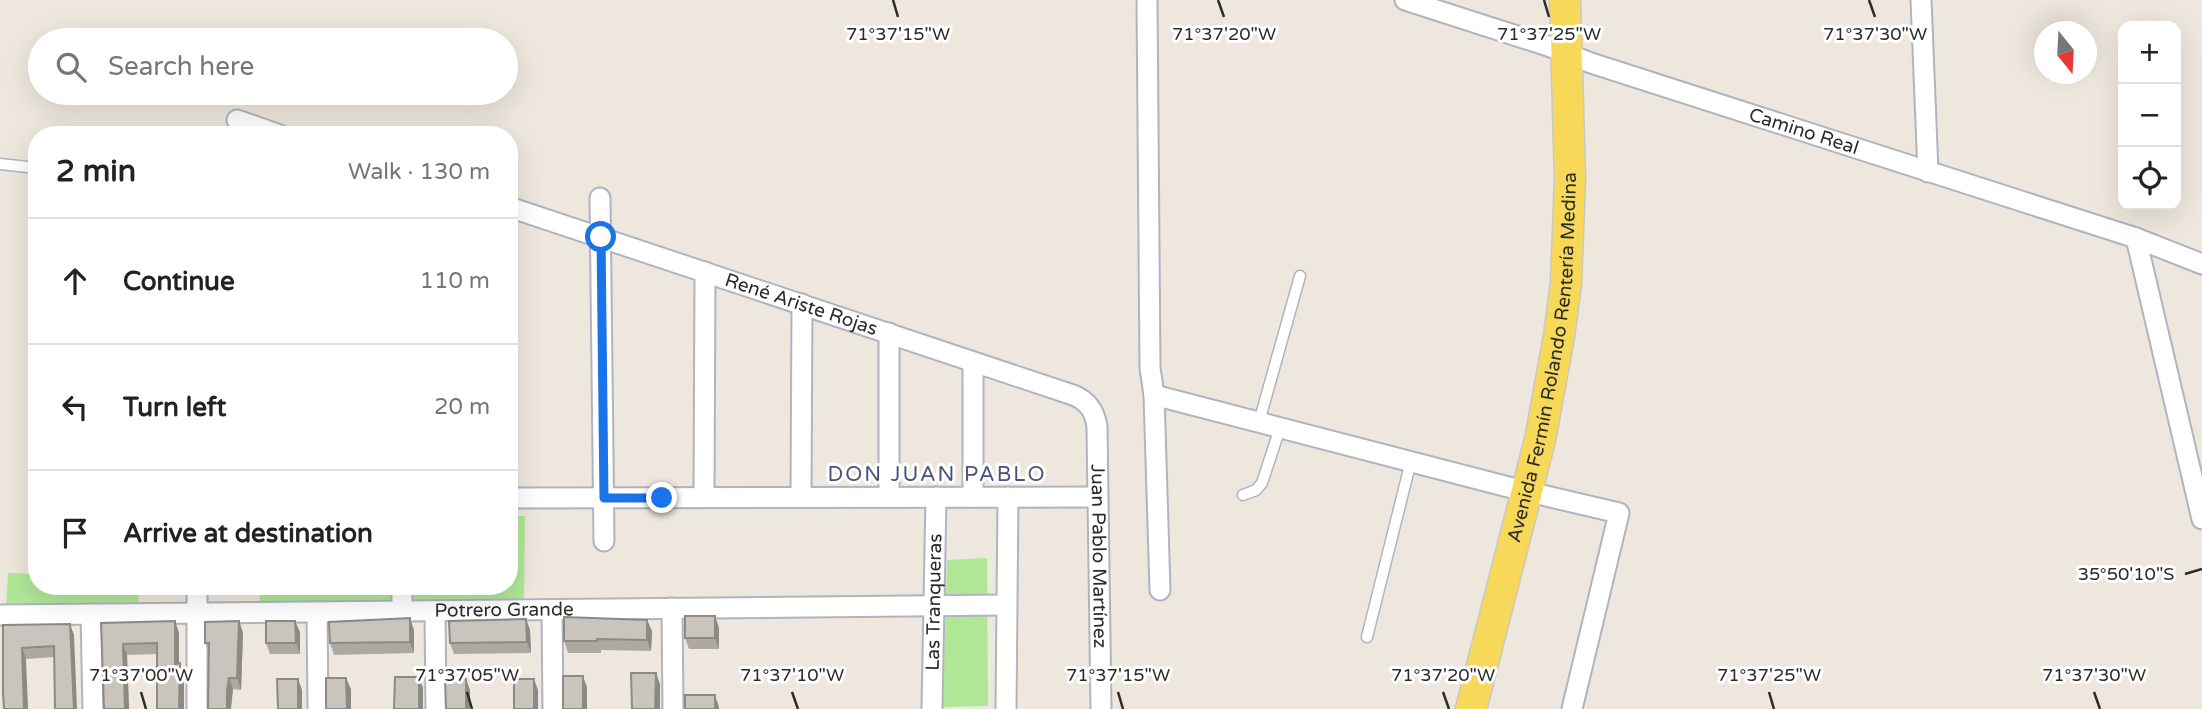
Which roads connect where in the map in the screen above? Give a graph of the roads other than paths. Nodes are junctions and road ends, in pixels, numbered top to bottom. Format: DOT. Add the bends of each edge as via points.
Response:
graph roads {
  1 [pos="1147,0"];
  2 [pos="1405,0"];
  3 [pos="1565,0"];
  4 [pos="1921,0"];
  5 [pos="1568,55"];
  6 [pos="237,120"];
  7 [pos="254,126"];
  8 [pos="0,164"];
  9 [pos="28,167"];
  10 [pos="1928,172"];
  11 [pos="600,198"];
  12 [pos="518,211"];
  13 [pos="601,237"];
  14 [pos="2136,238"];
  15 [pos="2202,264"];
  16 [pos="705,272"];
  17 [pos="1300,276"];
  18 [pos="802,304"];
  19 [pos="889,333"];
  20 [pos="973,362"];
  21 [pos="1154,395"];
  22 [pos="1091,407"];
  23 [pos="1259,422"];
  24 [pos="1280,428"];
  25 [pos="1411,461"];
  26 [pos="1527,491"];
  27 [pos="1243,495"];
  28 [pos="705,497"];
  29 [pos="802,497"];
  30 [pos="889,497"];
  31 [pos="936,497"];
  32 [pos="973,497"];
  33 [pos="1008,497"];
  34 [pos="1097,497"];
  35 [pos="518,498"];
  36 [pos="604,498"];
  37 [pos="2202,519"];
  38 [pos="604,541"];
  39 [pos="1160,590"];
  40 [pos="197,595"];
  41 [pos="402,595"];
  42 [pos="1006,605"];
  43 [pos="934,606"];
  44 [pos="672,608"];
  45 [pos="552,610"];
  46 [pos="402,611"];
  47 [pos="435,611"];
  48 [pos="317,612"];
  49 [pos="91,614"];
  50 [pos="197,614"];
  51 [pos="0,615"];
  52 [pos="1367,637"];
  53 [pos="93,709"];
  54 [pos="198,709"];
  55 [pos="318,709"];
  56 [pos="436,709"];
  57 [pos="553,709"];
  58 [pos="673,709"];
  59 [pos="932,709"];
  60 [pos="1006,709"];
  61 [pos="1101,709"];
  62 [pos="1471,709"];
  63 [pos="1572,709"];
  1 -- 21 [label="street" via="1150,369"];
  2 -- 5 [label="street, Camino Real"];
  3 -- 5 [label="main road, Avenida Fermín Rolando Rentería Medina"];
  4 -- 10 [label="street"];
  5 -- 10 [label="street, Camino Real"];
  5 -- 26 [label="main road, Avenida Fermín Rolando Rentería Medina" via="1566,283 1551,388"];
  6 -- 7 [label="street"];
  8 -- 9 [label="lane"];
  10 -- 14 [label="street, Camino Real"];
  11 -- 13 [label="street"];
  12 -- 13 [label="street, René Ariste Rojas"];
  13 -- 16 [label="street, René Ariste Rojas"];
  13 -- 36 [label="street"];
  14 -- 15 [label="street, Camino Real"];
  14 -- 37 [label="street"];
  16 -- 18 [label="street, René Ariste Rojas"];
  16 -- 28 [label="street"];
  17 -- 23 [label="lane"];
  18 -- 19 [label="street, René Ariste Rojas"];
  18 -- 29 [label="street"];
  19 -- 20 [label="street, René Ariste Rojas"];
  19 -- 30 [label="street"];
  20 -- 22 [label="street, René Ariste Rojas" via="1080,398"];
  20 -- 32 [label="street"];
  21 -- 23 [label="street"];
  21 -- 39 [label="street"];
  22 -- 34 [label="street, Juan Pablo Martínez" via="1097,427"];
  23 -- 24 [label="street"];
  24 -- 25 [label="street"];
  24 -- 27 [label="lane" via="1262,483"];
  25 -- 26 [label="street"];
  25 -- 52 [label="lane"];
  26 -- 62 [label="main road, Avenida Fermín Rolando Rentería Medina"];
  26 -- 63 [label="street" via="1619,513"];
  28 -- 29 [label="street"];
  28 -- 36 [label="street"];
  29 -- 30 [label="street"];
  30 -- 31 [label="street"];
  31 -- 32 [label="street"];
  31 -- 43 [label="street, Las Tranqueras"];
  32 -- 33 [label="street"];
  33 -- 34 [label="street"];
  33 -- 42 [label="street"];
  34 -- 61 [label="street, Juan Pablo Martínez"];
  35 -- 36 [label="street"];
  36 -- 38 [label="street"];
  40 -- 50 [label="street"];
  41 -- 46 [label="street"];
  42 -- 43 [label="street, Potrero Grande"];
  42 -- 60 [label="street"];
  43 -- 44 [label="street, Potrero Grande"];
  43 -- 59 [label="street, Las Tranqueras"];
  44 -- 45 [label="street, Potrero Grande"];
  44 -- 58 [label="street"];
  45 -- 47 [label="street, Potrero Grande"];
  45 -- 57 [label="street"];
  46 -- 47 [label="street, Potrero Grande"];
  46 -- 48 [label="street, Potrero Grande"];
  47 -- 56 [label="street"];
  48 -- 50 [label="street, Potrero Grande"];
  48 -- 55 [label="street"];
  49 -- 50 [label="street, Potrero Grande"];
  49 -- 51 [label="street, Potrero Grande"];
  49 -- 53 [label="street"];
  50 -- 54 [label="street"];
}
